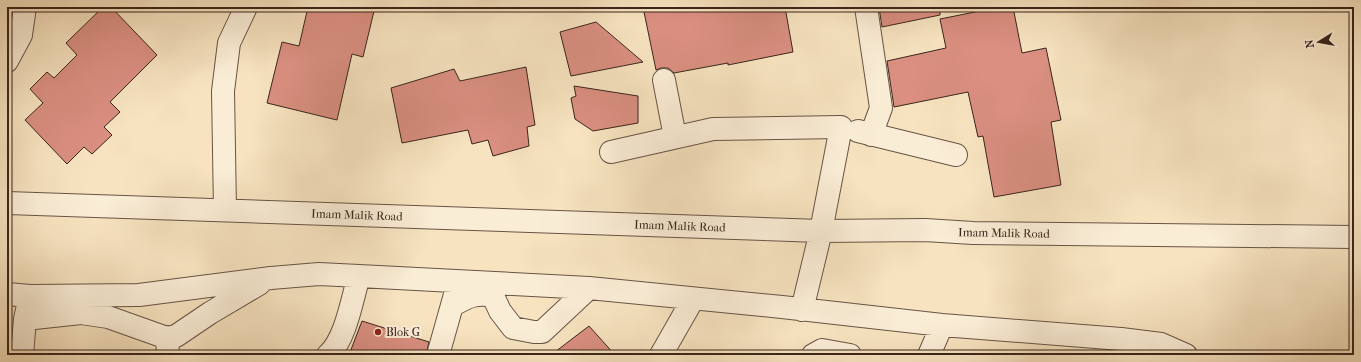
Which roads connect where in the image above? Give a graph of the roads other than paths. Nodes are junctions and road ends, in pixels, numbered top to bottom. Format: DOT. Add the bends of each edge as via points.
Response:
graph roads {
  1 [pos="24,7"];
  2 [pos="246,7"];
  3 [pos="866,7"];
  4 [pos="7,61"];
  5 [pos="664,80"];
  6 [pos="841,127"];
  7 [pos="871,135"];
  8 [pos="675,137"];
  9 [pos="611,152"];
  10 [pos="956,155"];
  11 [pos="7,204"];
  12 [pos="225,210"];
  13 [pos="821,231"];
  14 [pos="1354,237"];
  15 [pos="359,276"];
  16 [pos="270,278"];
  17 [pos="458,282"];
  18 [pos="589,288"];
  19 [pos="7,294"];
  20 [pos="30,296"];
  21 [pos="693,299"];
  22 [pos="453,305"];
  23 [pos="802,310"];
  24 [pos="25,319"];
  25 [pos="942,325"];
  26 [pos="167,347"];
  27 [pos="22,355"];
  28 [pos="328,355"];
  29 [pos="438,355"];
  30 [pos="661,355"];
  31 [pos="813,355"];
  32 [pos="850,355"];
  33 [pos="929,355"];
  34 [pos="1186,355"];
  1 -- 4 [label="lane" via="21,35"];
  2 -- 12 [label="lane" via="228,43 223,91"];
  3 -- 7 [label="lane" via="881,108"];
  5 -- 8 [label="lane"];
  6 -- 7 [label="lane"];
  6 -- 8 [label="lane" via="713,129"];
  6 -- 13 [label="lane"];
  7 -- 10 [label="lane"];
  8 -- 9 [label="lane"];
  11 -- 12 [label="lane, Imam Malik Road"];
  12 -- 13 [label="lane, Imam Malik Road"];
  13 -- 14 [label="lane, Imam Malik Road" via="925,230 973,233"];
  13 -- 23 [label="lane"];
  15 -- 16 [label="lane" via="319,274"];
  15 -- 17 [label="lane"];
  15 -- 28 [label="lane" via="342,334 335,349"];
  16 -- 20 [label="lane" via="139,295"];
  16 -- 26 [label="lane" via="210,313 176,336"];
  17 -- 18 [label="lane"];
  17 -- 22 [label="lane"];
  18 -- 21 [label="lane"];
  18 -- 22 [label="lane" via="542,332 512,328 500,312 494,296 470,295"];
  19 -- 20 [label="lane"];
  20 -- 24 [label="lane"];
  21 -- 23 [label="lane"];
  21 -- 30 [label="lane"];
  22 -- 29 [label="lane"];
  23 -- 25 [label="lane"];
  24 -- 26 [label="lane" via="81,313 108,317"];
  24 -- 27 [label="lane"];
  25 -- 33 [label="lane"];
  25 -- 34 [label="lane" via="1161,344"];
  31 -- 32 [label="lane" via="822,350"];
}
